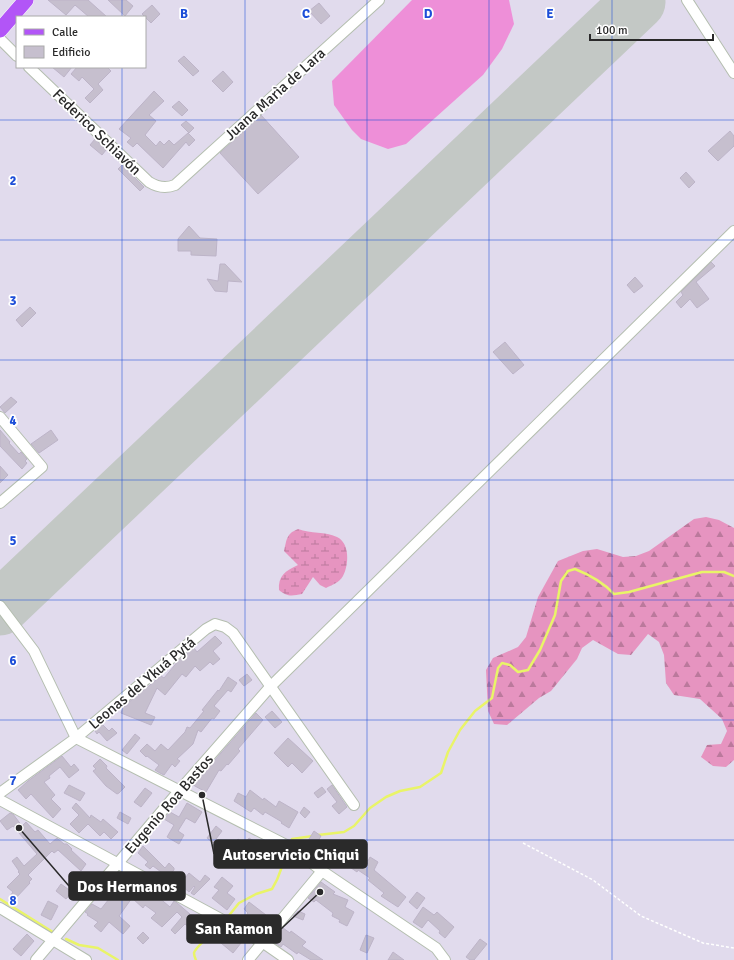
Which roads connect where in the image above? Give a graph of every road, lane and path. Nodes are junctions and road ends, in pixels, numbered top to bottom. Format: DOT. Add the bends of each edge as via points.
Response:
graph roads {
  1 [pos="26,0"];
  2 [pos="379,0"];
  3 [pos="686,0"];
  4 [pos="0,30"];
  5 [pos="0,39"];
  6 [pos="16,55"];
  7 [pos="30,68"];
  8 [pos="734,73"];
  9 [pos="170,187"];
  10 [pos="734,231"];
  11 [pos="0,417"];
  12 [pos="0,503"];
  13 [pos="0,606"];
  14 [pos="270,687"];
  15 [pos="76,738"];
  16 [pos="179,791"];
  17 [pos="0,793"];
  18 [pos="0,800"];
  19 [pos="354,805"];
  20 [pos="523,843"];
  21 [pos="118,864"];
  22 [pos="322,871"];
  23 [pos="0,908"];
  24 [pos="52,940"];
  25 [pos="262,942"];
  26 [pos="734,948"];
  27 [pos="36,960"];
  28 [pos="86,960"];
  29 [pos="248,960"];
  30 [pos="288,960"];
  31 [pos="445,960"];
  1 -- 4 [label="main road"];
  2 -- 9 [label="street, Juana Marìa de Lara"];
  3 -- 8 [label="street"];
  5 -- 6 [label="street"];
  7 -- 9 [label="street, Federico Schiavón" via="149,182 156,186"];
  10 -- 14 [label="street, Eugenio Roa Bastos"];
  11 -- 12 [label="street" via="42,467"];
  13 -- 15 [label="street" via="34,652"];
  14 -- 15 [label="street, Leonas del Ykuá Pytá" via="233,633 215,624"];
  14 -- 16 [label="street, Eugenio Roa Bastos"];
  14 -- 19 [label="street"];
  15 -- 16 [label="street"];
  15 -- 17 [label="street, Leonas del Ykuá Pytá"];
  16 -- 21 [label="street, Eugenio Roa Bastos"];
  16 -- 22 [label="street" via="294,849"];
  18 -- 21 [label="street"];
  20 -- 26 [label="path" via="593,880 641,916 703,943"];
  21 -- 24 [label="street, Eugenio Roa Bastos"];
  21 -- 25 [label="street"];
  22 -- 25 [label="street"];
  22 -- 31 [label="street" via="436,948"];
  23 -- 24 [label="street"];
  24 -- 27 [label="street"];
  24 -- 28 [label="street"];
  25 -- 29 [label="street"];
  25 -- 30 [label="street"];
}
